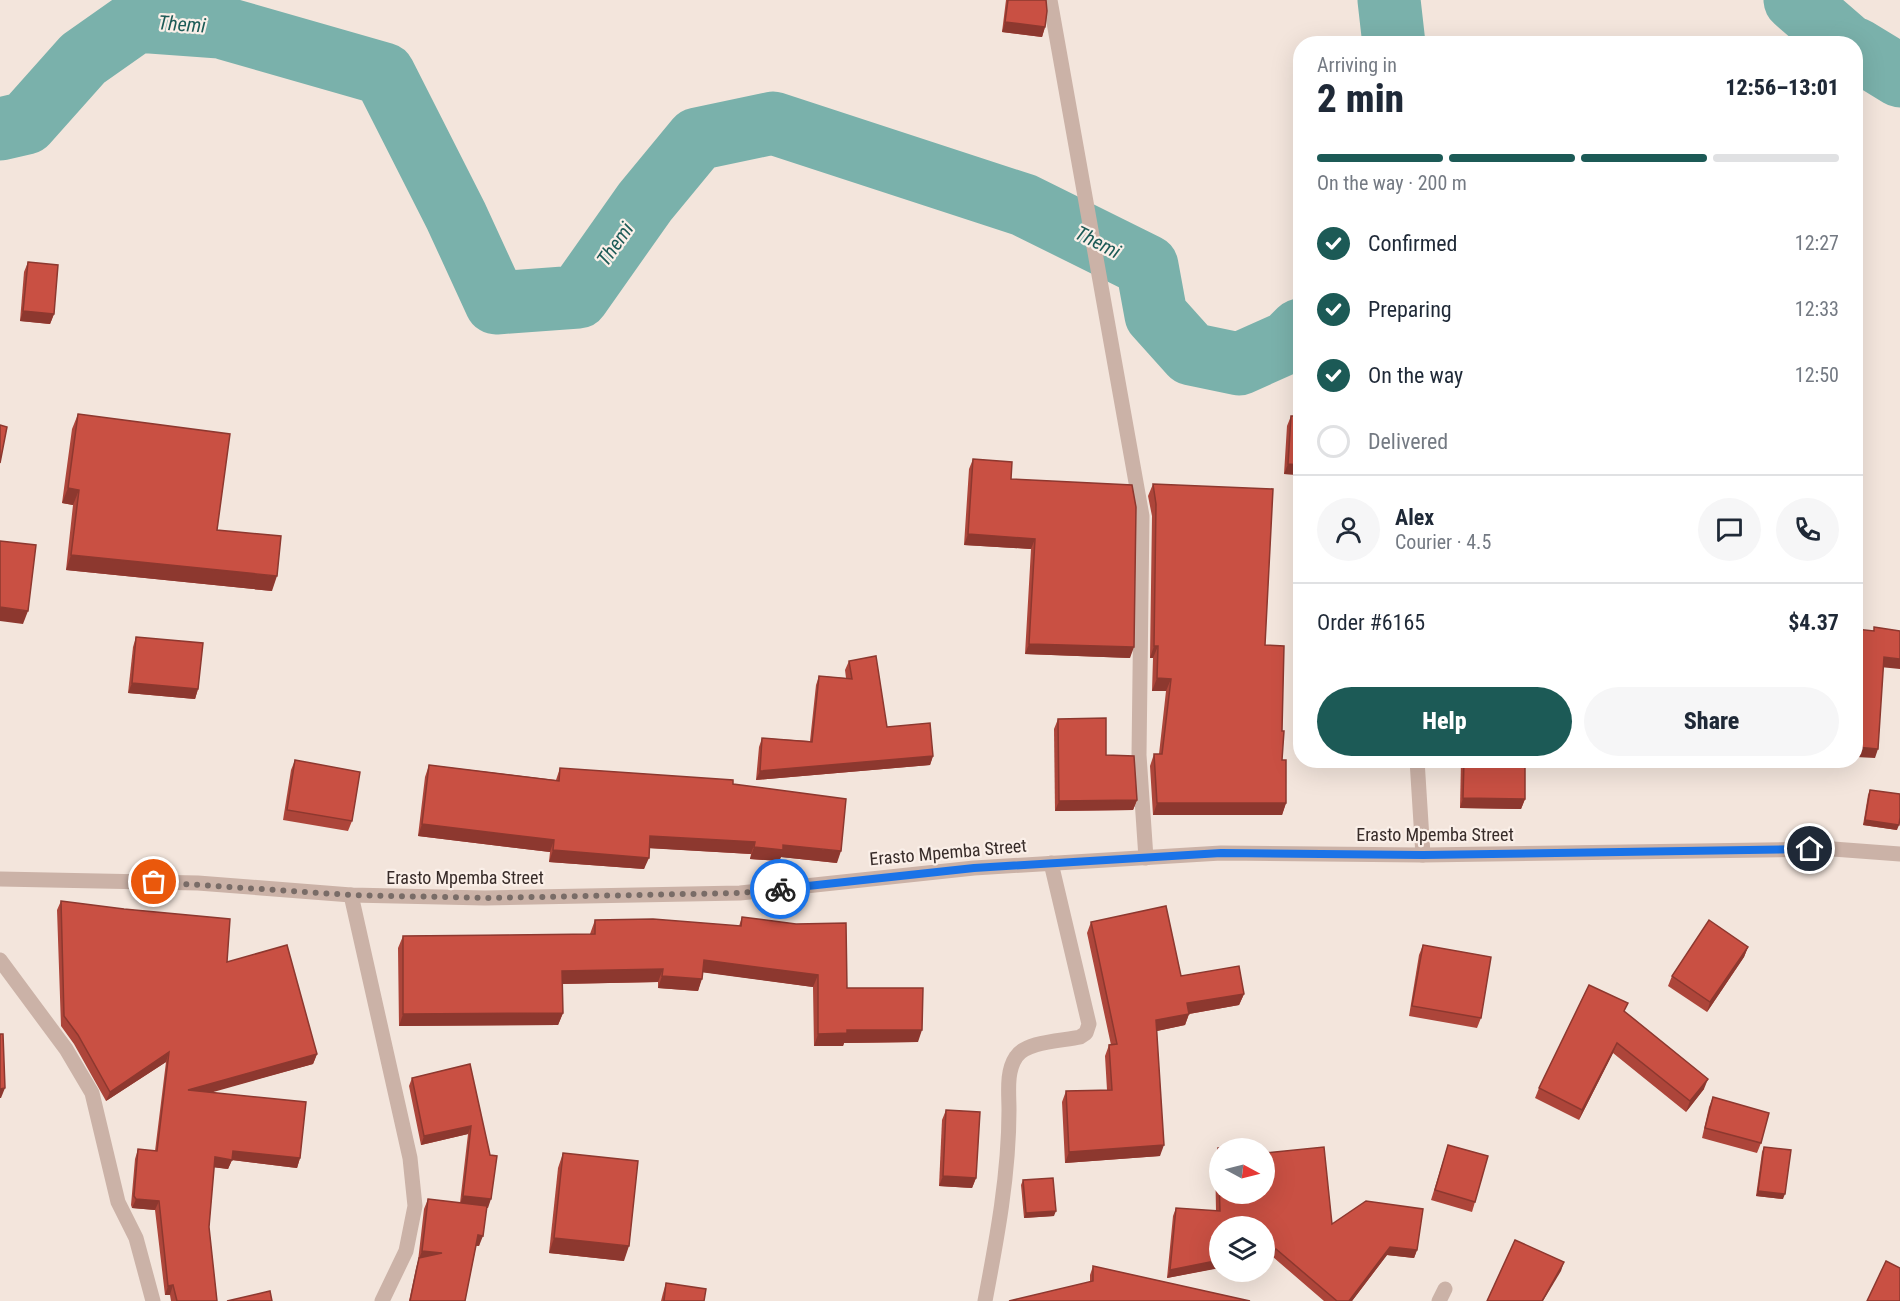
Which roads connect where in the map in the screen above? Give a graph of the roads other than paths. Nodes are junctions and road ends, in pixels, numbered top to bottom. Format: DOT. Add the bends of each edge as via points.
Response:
graph roads {
  1 [pos="1050,0"];
  2 [pos="1418,768"];
  3 [pos="1900,854"];
  4 [pos="1423,855"];
  5 [pos="1146,858"];
  6 [pos="1051,863"];
  7 [pos="0,879"];
  8 [pos="351,895"];
  9 [pos="0,960"];
  10 [pos="153,1301"];
  11 [pos="382,1301"];
  12 [pos="985,1301"];
  1 -- 5 [label="street" via="1142,516 1138,744"];
  2 -- 4 [label="street"];
  3 -- 4 [label="street, Erasto Mpemba Street" via="1833,849"];
  4 -- 5 [label="street, Erasto Mpemba Street" via="1221,853"];
  5 -- 6 [label="street, Erasto Mpemba Street"];
  6 -- 8 [label="street, Erasto Mpemba Street" via="740,893 485,898"];
  6 -- 12 [label="street" via="1089,1024 1080,1037 1031,1047 1017,1055 1009,1071 1000,1221"];
  7 -- 8 [label="street, Erasto Mpemba Street" via="198,883"];
  8 -- 11 [label="street" via="410,1158 415,1206 406,1251"];
  9 -- 10 [label="street" via="66,1049 92,1093 118,1202 136,1238"];
}
